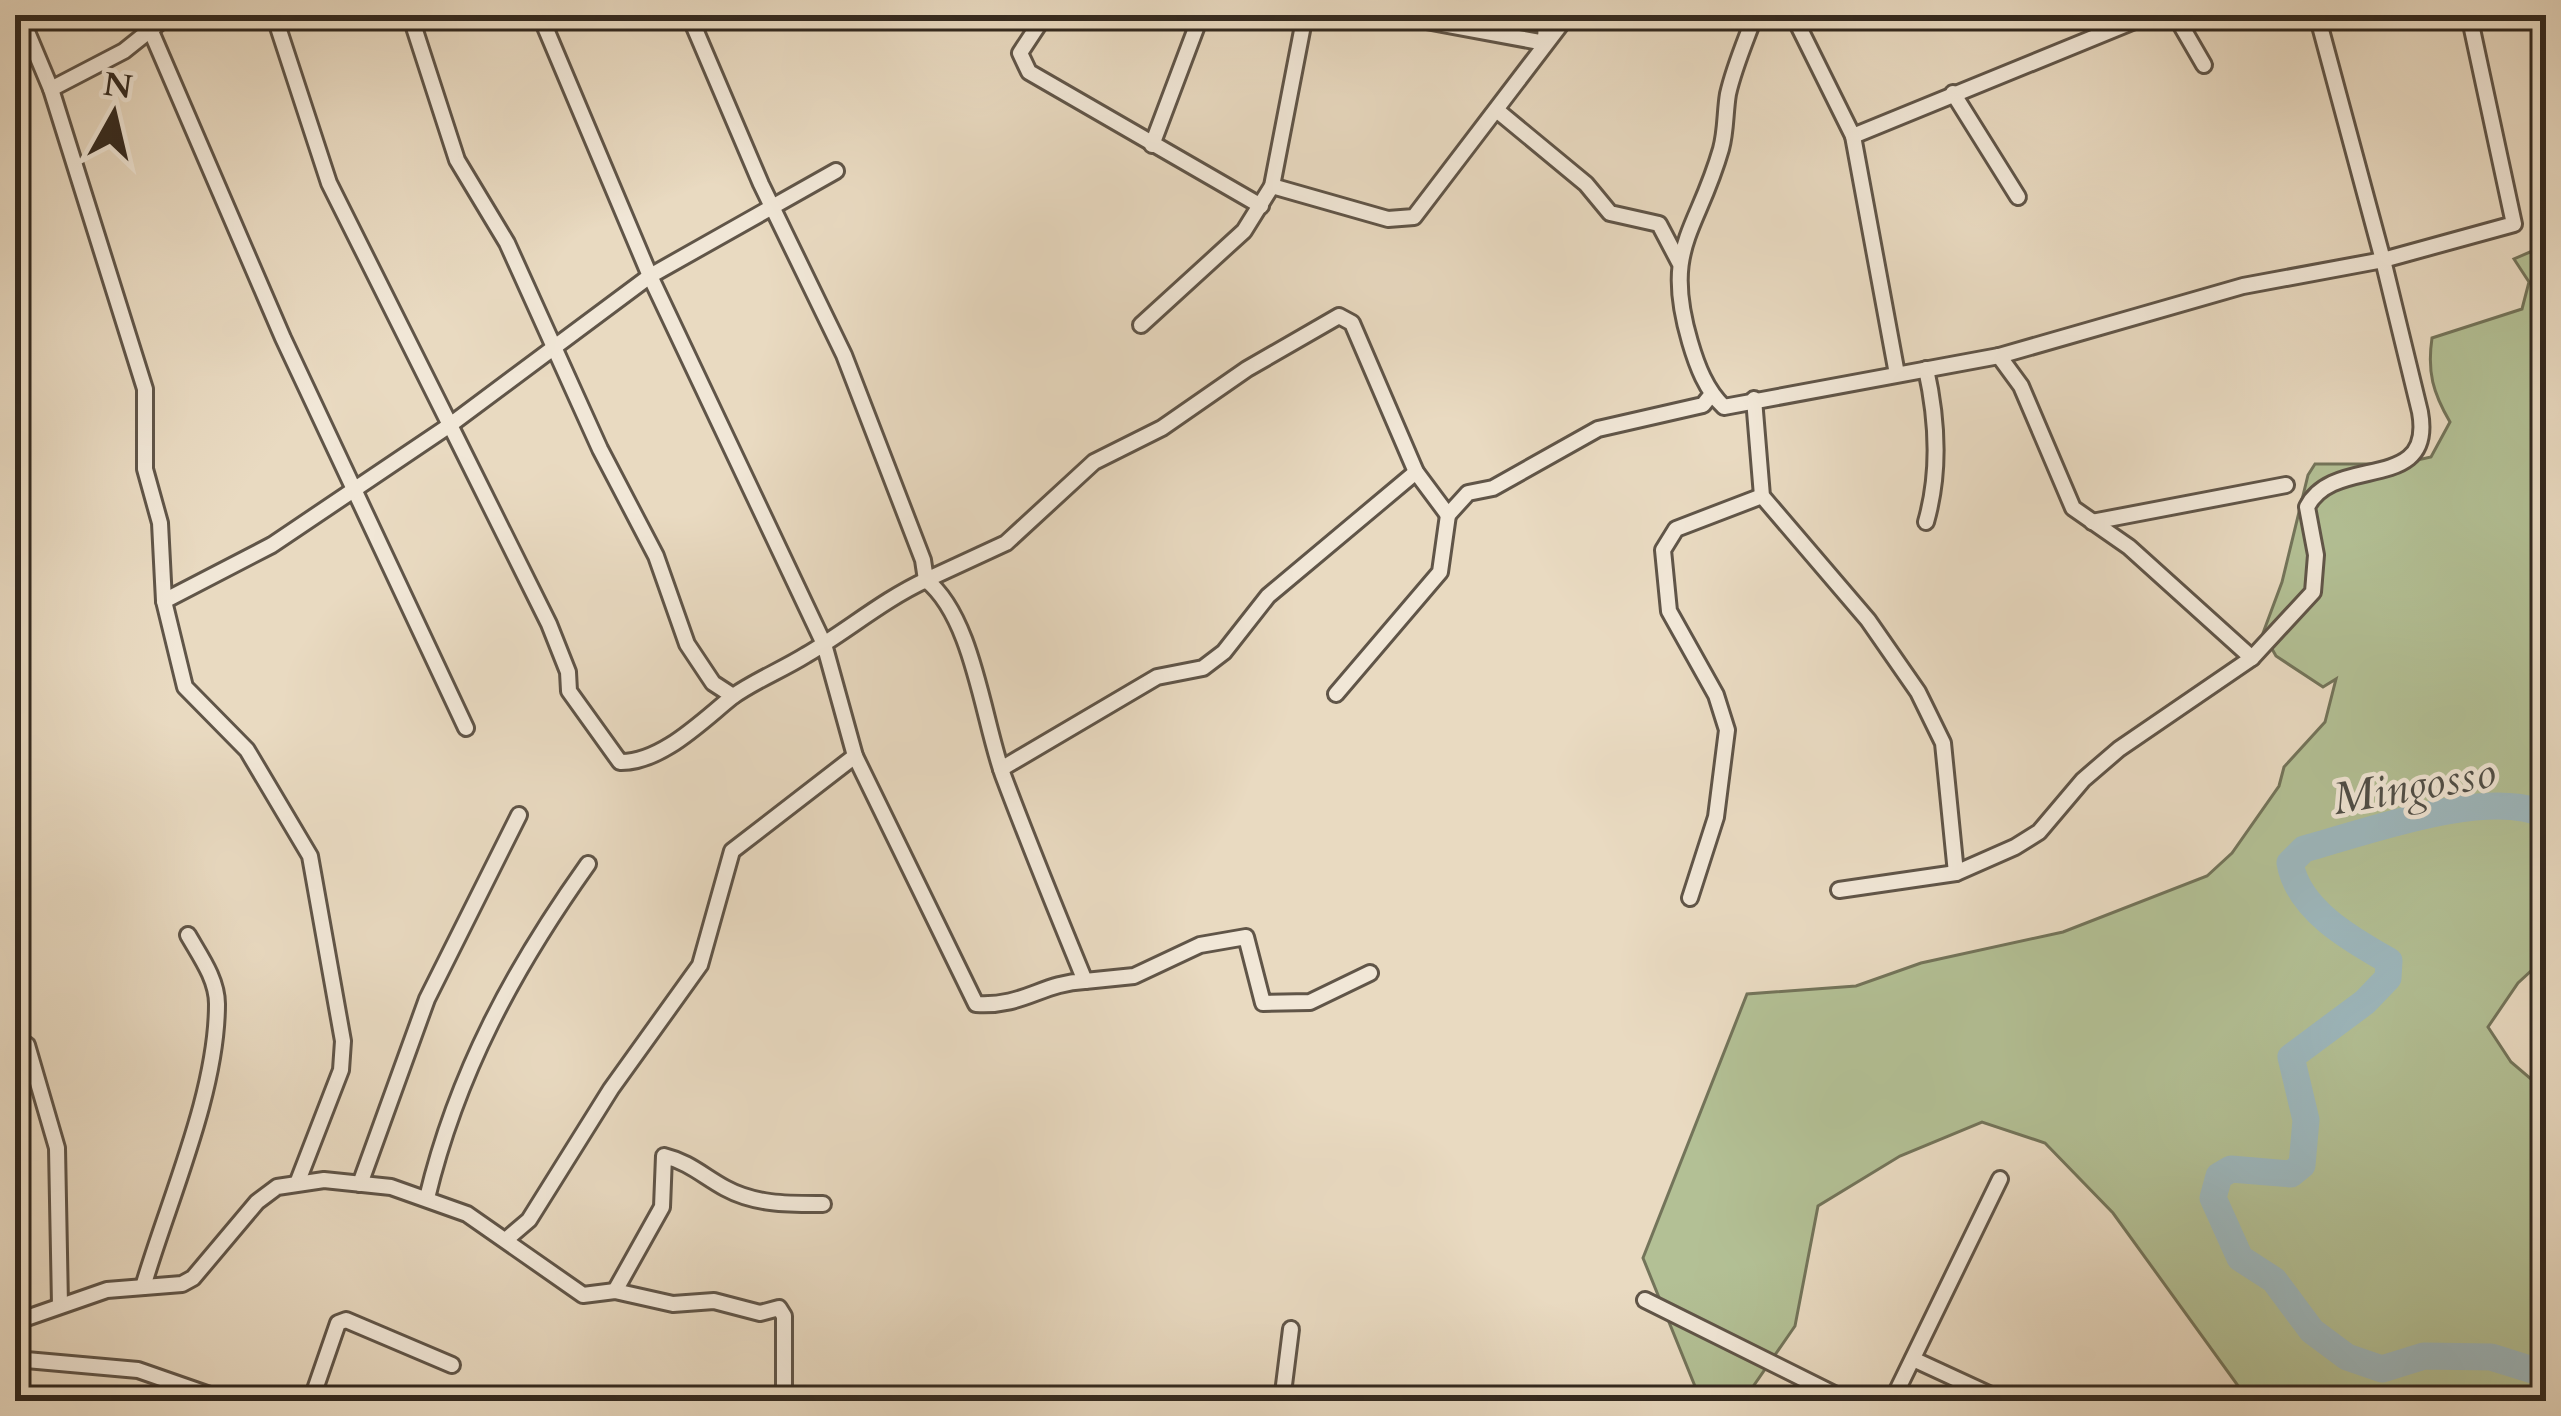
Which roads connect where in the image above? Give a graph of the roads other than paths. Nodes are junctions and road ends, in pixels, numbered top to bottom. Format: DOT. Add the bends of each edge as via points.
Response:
graph roads {
  1 [pos="20,15"];
  2 [pos="169,15"];
  3 [pos="274,15"];
  4 [pos="410,15"];
  5 [pos="540,15"];
  6 [pos="688,15"];
  7 [pos="1045,15"];
  8 [pos="1201,15"];
  9 [pos="1305,15"];
  10 [pos="1394,15"];
  11 [pos="1546,15"];
  12 [pos="1568,15"];
  13 [pos="1755,15"];
  14 [pos="1793,15"];
  15 [pos="2149,15"];
  16 [pos="2175,15"];
  17 [pos="2317,15"];
  18 [pos="2469,15"];
  19 [pos="150,29"];
  20 [pos="1545,43"];
  21 [pos="2204,65"];
  22 [pos="51,88"];
  23 [pos="1953,94"];
  24 [pos="1498,112"];
  25 [pos="1853,136"];
  26 [pos="1152,145"];
  27 [pos="836,172"];
  28 [pos="1271,186"];
  29 [pos="2018,197"];
  30 [pos="771,204"];
  31 [pos="1261,206"];
  32 [pos="2384,260"];
  33 [pos="1679,262"];
  34 [pos="650,276"];
  35 [pos="1141,325"];
  36 [pos="553,348"];
  37 [pos="1999,356"];
  38 [pos="1926,369"];
  39 [pos="1897,374"];
  40 [pos="1711,395"];
  41 [pos="1754,399"];
  42 [pos="450,425"];
  43 [pos="1416,472"];
  44 [pos="2287,485"];
  45 [pos="355,486"];
  46 [pos="1762,496"];
  47 [pos="1448,515"];
  48 [pos="1926,522"];
  49 [pos="2092,522"];
  50 [pos="926,580"];
  51 [pos="164,602"];
  52 [pos="824,644"];
  53 [pos="2252,658"];
  54 [pos="1336,694"];
  55 [pos="733,696"];
  56 [pos="466,728"];
  57 [pos="855,756"];
  58 [pos="1001,770"];
  59 [pos="519,815"];
  60 [pos="588,864"];
  61 [pos="1955,873"];
  62 [pos="1839,890"];
  63 [pos="1690,898"];
  64 [pos="188,935"];
  65 [pos="1370,973"];
  66 [pos="1084,981"];
  67 [pos="27,1045"];
  68 [pos="2000,1179"];
  69 [pos="298,1181"];
  70 [pos="360,1184"];
  71 [pos="427,1198"];
  72 [pos="823,1204"];
  73 [pos="508,1238"];
  74 [pos="143,1287"];
  75 [pos="615,1291"];
  76 [pos="1645,1300"];
  77 [pos="60,1305"];
  78 [pos="15,1322"];
  79 [pos="1291,1329"];
  80 [pos="15,1359"];
  81 [pos="1912,1359"];
  82 [pos="452,1364"];
  83 [pos="227,1401"];
  84 [pos="311,1401"];
  85 [pos="784,1401"];
  86 [pos="1282,1401"];
  87 [pos="1847,1401"];
  88 [pos="1892,1401"];
  89 [pos="2004,1401"];
  1 -- 22 [label="street"];
  2 -- 19 [label="street"];
  3 -- 42 [label="street" via="329,183"];
  4 -- 36 [label="street" via="457,160 507,243"];
  5 -- 34 [label="street"];
  6 -- 30 [label="street"];
  7 -- 26 [label="street" via="1021,64"];
  8 -- 26 [label="street"];
  9 -- 28 [label="street"];
  10 -- 20 [label="street"];
  11 -- 20 [label="street"];
  12 -- 20 [label="street"];
  13 -- 33 [label="street" via="1729,92 1722,148"];
  14 -- 25 [label="street"];
  15 -- 23 [label="street"];
  16 -- 21 [label="street"];
  17 -- 32 [label="street"];
  18 -- 32 [label="street" via="2513,224"];
  19 -- 22 [label="street"];
  19 -- 45 [label="street"];
  20 -- 24 [label="street"];
  22 -- 51 [label="street" via="146,389 145,470 160,523"];
  23 -- 25 [label="street"];
  23 -- 29 [label="street"];
  24 -- 28 [label="street" via="1414,218 1388,219"];
  24 -- 33 [label="street" via="1610,213 1658,224"];
  25 -- 39 [label="street"];
  26 -- 31 [label="street"];
  27 -- 30 [label="street"];
  28 -- 31 [label="street"];
  30 -- 34 [label="street"];
  30 -- 50 [label="street" via="844,355"];
  31 -- 35 [label="street" via="1229,247"];
  32 -- 37 [label="street" via="2243,286"];
  32 -- 53 [label="street" via="2424,431 2418,450 2404,464 2345,479 2309,500 2313,592"];
  33 -- 40 [label="street" via="1677,299"];
  34 -- 36 [label="street"];
  34 -- 52 [label="street"];
  36 -- 42 [label="street"];
  36 -- 55 [label="street" via="656,556 687,644 713,683"];
  37 -- 38 [label="street"];
  37 -- 49 [label="street" via="2021,386 2073,508"];
  38 -- 39 [label="street"];
  38 -- 48 [label="street" via="1935,490"];
  39 -- 41 [label="street" via="1801,397"];
  40 -- 41 [label="street" via="1724,407"];
  40 -- 47 [label="street" via="1703,405 1598,429 1493,488 1468,493"];
  41 -- 46 [label="street"];
  42 -- 45 [label="street"];
  42 -- 55 [label="street" via="549,624 568,691 620,762 657,751"];
  43 -- 47 [label="street"];
  43 -- 50 [label="street" via="1352,323 1340,316 1094,462 1006,543"];
  43 -- 58 [label="street" via="1268,596 1203,668 1157,677"];
  44 -- 49 [label="street"];
  45 -- 51 [label="street" via="272,544"];
  45 -- 56 [label="street"];
  46 -- 61 [label="street" via="1918,692 1948,766"];
  46 -- 63 [label="street" via="1676,529 1663,550 1669,611 1716,695 1726,730 1716,817"];
  47 -- 54 [label="street" via="1439,572"];
  49 -- 53 [label="street"];
  50 -- 52 [label="street"];
  50 -- 58 [label="street" via="962,635"];
  51 -- 69 [label="street" via="184,687 247,750 310,856 343,1041 336,1085"];
  52 -- 55 [label="street"];
  52 -- 57 [label="street"];
  53 -- 61 [label="street" via="2119,749 2039,832"];
  57 -- 66 [label="street" via="976,1004 1011,1006 1061,982"];
  57 -- 73 [label="street" via="732,851 700,965 529,1220"];
  58 -- 66 [label="street"];
  59 -- 70 [label="street" via="428,999"];
  60 -- 71 [label="street" via="498,1002 446,1119"];
  61 -- 62 [label="street"];
  64 -- 74 [label="street" via="217,1003 204,1083"];
  65 -- 66 [label="street" via="1310,1002 1263,1003 1246,937 1226,937 1134,976"];
  67 -- 77 [label="street" via="57,1148"];
  68 -- 81 [label="street"];
  69 -- 70 [label="street"];
  69 -- 74 [label="street" via="256,1202 193,1278"];
  70 -- 71 [label="street"];
  71 -- 73 [label="street"];
  72 -- 75 [label="street" via="755,1200 664,1156 662,1207"];
  73 -- 75 [label="street" via="583,1295"];
  74 -- 77 [label="street"];
  75 -- 85 [label="street" via="673,1304 778,1308"];
  76 -- 87 [label="street"];
  77 -- 78 [label="street"];
  79 -- 86 [label="street"];
  80 -- 83 [label="street" via="138,1370"];
  81 -- 88 [label="street"];
  81 -- 89 [label="street"];
  82 -- 84 [label="street" via="346,1320 338,1323"];
}
